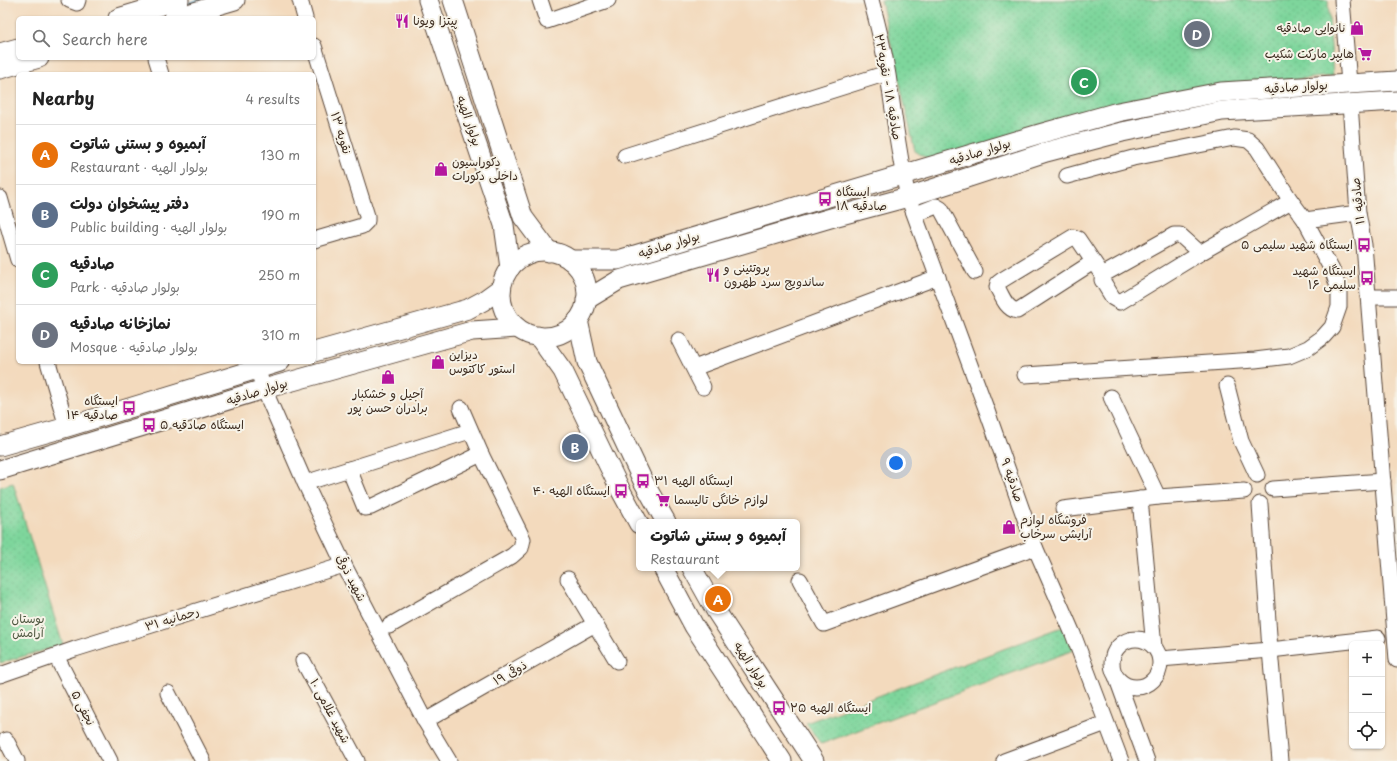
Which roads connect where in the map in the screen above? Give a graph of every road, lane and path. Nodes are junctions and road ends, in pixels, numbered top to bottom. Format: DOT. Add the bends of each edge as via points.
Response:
graph roads {
  1 [pos="179,0"];
  2 [pos="235,0"];
  3 [pos="300,0"];
  4 [pos="428,0"];
  5 [pos="453,0"];
  6 [pos="540,0"];
  7 [pos="608,0"];
  8 [pos="871,0"];
  9 [pos="1342,0"];
  10 [pos="125,16"];
  11 [pos="181,16"];
  12 [pos="304,16"];
  13 [pos="16,49"];
  14 [pos="316,52"];
  15 [pos="0,53"];
  16 [pos="32,60"];
  17 [pos="157,60"];
  18 [pos="0,70"];
  19 [pos="160,72"];
  20 [pos="887,73"];
  21 [pos="1397,81"];
  22 [pos="1349,83"];
  23 [pos="1397,101"];
  24 [pos="1350,104"];
  25 [pos="625,156"];
  26 [pos="903,175"];
  27 [pos="1067,176"];
  28 [pos="0,198"];
  29 [pos="1291,201"];
  30 [pos="912,205"];
  31 [pos="1358,213"];
  32 [pos="1305,220"];
  33 [pos="316,239"];
  34 [pos="550,252"];
  35 [pos="16,253"];
  36 [pos="1200,253"];
  37 [pos="570,260"];
  38 [pos="1093,262"];
  39 [pos="510,268"];
  40 [pos="975,272"];
  41 [pos="1103,276"];
  42 [pos="938,278"];
  43 [pos="501,288"];
  44 [pos="1397,296"];
  45 [pos="1368,297"];
  46 [pos="586,300"];
  47 [pos="468,309"];
  48 [pos="578,320"];
  49 [pos="517,328"];
  50 [pos="472,331"];
  51 [pos="538,336"];
  52 [pos="679,340"];
  53 [pos="316,351"];
  54 [pos="49,364"];
  55 [pos="256,365"];
  56 [pos="694,368"];
  57 [pos="1025,375"];
  58 [pos="1227,386"];
  59 [pos="703,387"];
  60 [pos="264,389"];
  61 [pos="1111,397"];
  62 [pos="461,408"];
  63 [pos="66,427"];
  64 [pos="470,431"];
  65 [pos="0,446"];
  66 [pos="481,454"];
  67 [pos="349,469"];
  68 [pos="0,470"];
  69 [pos="1257,475"];
  70 [pos="1383,481"];
  71 [pos="305,483"];
  72 [pos="1273,488"];
  73 [pos="1244,491"];
  74 [pos="1158,497"];
  75 [pos="1140,499"];
  76 [pos="1260,504"];
  77 [pos="1063,509"];
  78 [pos="636,519"];
  79 [pos="664,519"];
  80 [pos="1035,548"];
  81 [pos="344,564"];
  82 [pos="665,571"];
  83 [pos="694,571"];
  84 [pos="568,579"];
  85 [pos="800,580"];
  86 [pos="595,624"];
  87 [pos="390,626"];
  88 [pos="1378,638"];
  89 [pos="1270,650"];
  90 [pos="1157,653"];
  91 [pos="56,656"];
  92 [pos="1397,660"];
  93 [pos="303,661"];
  94 [pos="617,661"];
  95 [pos="0,675"];
  96 [pos="1117,679"];
  97 [pos="168,693"];
  98 [pos="425,721"];
  99 [pos="1106,723"];
  100 [pos="6,740"];
  101 [pos="17,761"];
  102 [pos="110,761"];
  103 [pos="203,761"];
  104 [pos="357,761"];
  105 [pos="449,761"];
  106 [pos="782,761"];
  107 [pos="814,761"];
  108 [pos="1004,761"];
  109 [pos="1121,761"];
  110 [pos="1147,761"];
  111 [pos="1280,761"];
  1 -- 10 [label="main road"];
  2 -- 11 [label="main road"];
  3 -- 12 [label="street"];
  4 -- 39 [label="main road, بولوار الهیه" via="504,225"];
  5 -- 34 [label="main road, بولوار الهیه" via="523,217"];
  6 -- 7 [label="street" via="547,21"];
  8 -- 20 [label="street, صادقیه ۱۸ - نقویه۲۳"];
  9 -- 22 [label="street"];
  13 -- 15 [label="main road"];
  14 -- 33 [label="street, نقویه ۱۳" via="367,216 362,226"];
  16 -- 18 [label="main road"];
  17 -- 19 [label="street"];
  20 -- 25 [label="street"];
  20 -- 26 [label="street, صادقیه ۱۸ - نقویه۲۳"];
  21 -- 22 [label="main road, بولوار صادقیه"];
  22 -- 24 [label="main road"];
  22 -- 26 [label="main road, بولوار صادقیه" via="1221,92 1118,112"];
  23 -- 24 [label="main road, بولوار صادقیه"];
  24 -- 30 [label="main road, بولوار صادقیه" via="1222,111 1122,132 1046,152"];
  24 -- 31 [label="street, صادقیه ۱۱"];
  26 -- 30 [label="street, صادقیه ۱۸ - نقویه۲۳"];
  26 -- 37 [label="main road, بولوار صادقیه" via="618,260"];
  27 -- 29 [label="street" via="1133,158 1234,138 1248,140 1257,148"];
  28 -- 35 [label="street"];
  29 -- 32 [label="street"];
  29 -- 36 [label="street"];
  30 -- 40 [label="street" via="936,206 941,209"];
  30 -- 42 [label="street, صادقیه ۹"];
  30 -- 46 [label="main road, بولوار صادقیه" via="834,217 619,280"];
  31 -- 32 [label="street"];
  31 -- 45 [label="street, صادقیه ۱۱" via="1364,245"];
  32 -- 57 [label="street" via="1333,272 1339,290 1339,307 1332,326 1323,337 1308,348 1289,356 1255,360"];
  34 -- 37 [label="main road"];
  34 -- 39 [label="main road" via="538,251 528,254"];
  36 -- 41 [label="street" via="1177,234"];
  36 -- 41 [label="street" via="1120,302 1113,298 1102,280"];
  37 -- 46 [label="main road" via="583,278"];
  38 -- 38 [label="street" via="1016,311 1009,308 997,287 1002,280 1073,237 1078,239"];
  38 -- 41 [label="street"];
  39 -- 43 [label="main road"];
  42 -- 56 [label="street"];
  42 -- 80 [label="street, صادقیه ۹"];
  43 -- 47 [label="main road"];
  43 -- 49 [label="main road" via="504,310"];
  44 -- 45 [label="street"];
  45 -- 70 [label="street, صادقیه ۱۱"];
  46 -- 48 [label="main road"];
  47 -- 50 [label="main road" via="477,312 481,318 479,325"];
  47 -- 53 [label="main road"];
  48 -- 51 [label="main road" via="560,334"];
  48 -- 79 [label="main road" via="587,362 643,481"];
  49 -- 50 [label="main road, بولوار صادقیه"];
  49 -- 51 [label="main road"];
  50 -- 60 [label="main road, بولوار صادقیه"];
  51 -- 78 [label="main road" via="563,371"];
  52 -- 56 [label="street"];
  54 -- 63 [label="street"];
  55 -- 60 [label="street, شهید ذوقی"];
  55 -- 63 [label="main road, بولوار صادقیه"];
  56 -- 59 [label="street"];
  58 -- 69 [label="street" via="1242,441"];
  60 -- 68 [label="main road, بولوار صادقیه"];
  60 -- 71 [label="street, شهید ذوقی"];
  61 -- 74 [label="street"];
  62 -- 64 [label="street"];
  63 -- 65 [label="main road, بولوار صادقیه"];
  64 -- 66 [label="street"];
  64 -- 67 [label="street"];
  66 -- 67 [label="street" via="365,508"];
  66 -- 87 [label="street" via="522,539 521,548 512,556"];
  67 -- 71 [label="street"];
  69 -- 72 [label="street" via="1268,479"];
  69 -- 73 [label="street" via="1248,480"];
  70 -- 72 [label="street"];
  70 -- 92 [label="street, صادقیه ۱۱"];
  71 -- 81 [label="street, شهید ذوقی"];
  72 -- 76 [label="street" via="1269,499"];
  73 -- 74 [label="street"];
  73 -- 76 [label="street" via="1249,500"];
  74 -- 75 [label="street"];
  75 -- 77 [label="street"];
  75 -- 90 [label="street"];
  76 -- 89 [label="street"];
  80 -- 85 [label="street" via="824,624"];
  80 -- 99 [label="street, صادقیه ۹" via="1073,634"];
  81 -- 91 [label="street, رحمانیه ۳۱"];
  81 -- 98 [label="street, شهید ذوقی"];
  82 -- 106 [label="main road" via="694,626"];
  83 -- 107 [label="main road, بولوار الهیه" via="716,611"];
  84 -- 86 [label="street"];
  86 -- 94 [label="street"];
  86 -- 98 [label="street, ذوقی ۱۹"];
  88 -- 89 [label="street"];
  89 -- 90 [label="street"];
  89 -- 111 [label="street"];
  90 -- 96 [label="street" via="1159,672 1152,682 1140,687 1128,686"];
  90 -- 96 [label="street" via="1144,640 1131,639 1120,645 1113,655 1112,668"];
  91 -- 95 [label="street, رحمانیه ۳۱"];
  91 -- 102 [label="street, نجفی ۵"];
  93 -- 104 [label="street, شهید غلامی ۱۰"];
  96 -- 110 [label="street"];
  97 -- 103 [label="street"];
  98 -- 105 [label="street, شهید ذوقی"];
  99 -- 108 [label="street"];
  99 -- 109 [label="street, صادقیه ۹"];
  100 -- 101 [label="street"];
}
